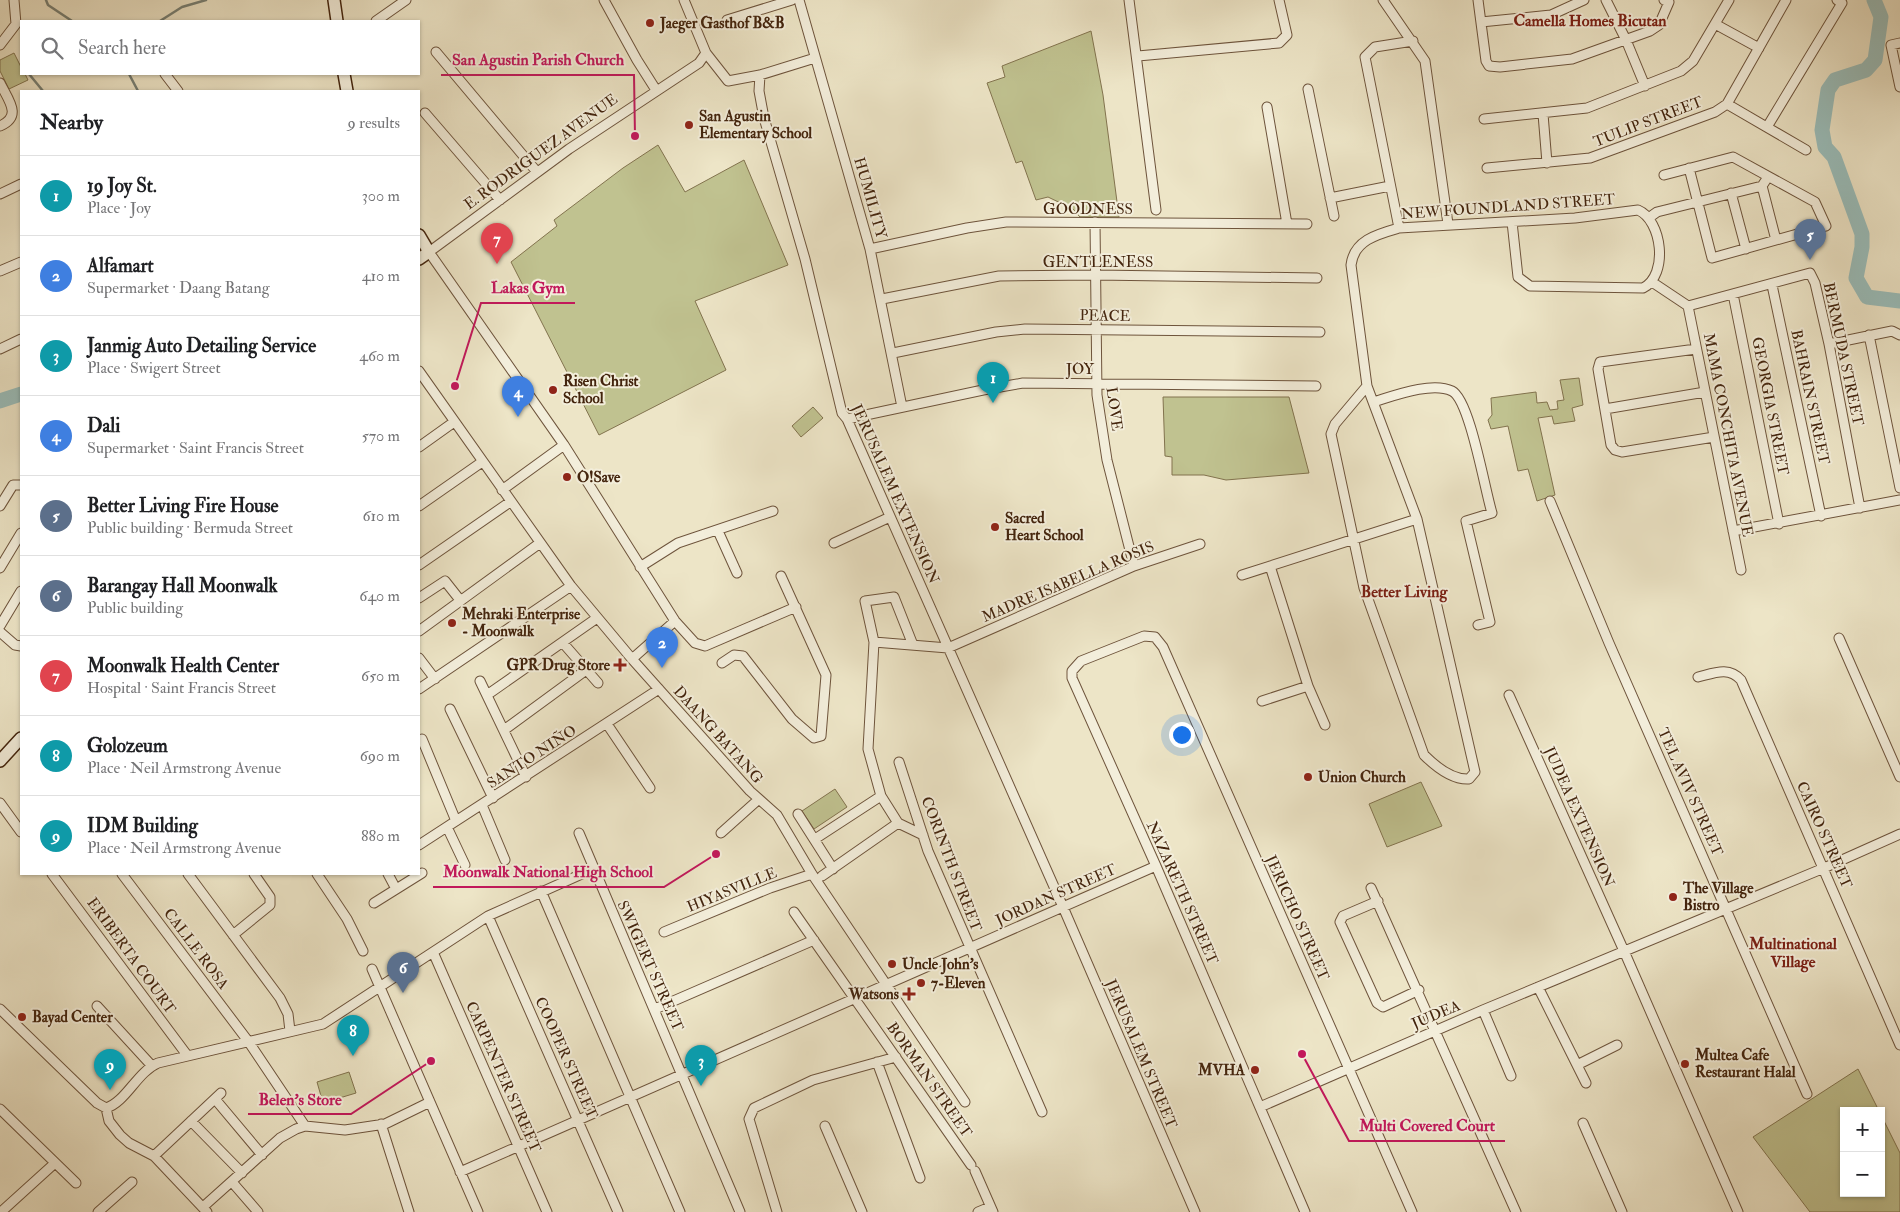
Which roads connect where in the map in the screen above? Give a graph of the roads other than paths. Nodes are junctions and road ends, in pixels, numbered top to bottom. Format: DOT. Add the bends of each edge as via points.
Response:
graph roads {
  1 [pos="14,0"];
  2 [pos="334,0"];
  3 [pos="406,0"];
  4 [pos="604,0"];
  5 [pos="684,0"];
  6 [pos="792,0"];
  7 [pos="799,0"];
  8 [pos="1129,0"];
  9 [pos="1280,0"];
  10 [pos="1383,0"];
  11 [pos="1478,0"];
  12 [pos="1584,0"];
  13 [pos="1606,0"];
  14 [pos="1664,0"];
  15 [pos="1729,0"];
  16 [pos="1786,0"];
  17 [pos="1837,0"];
  18 [pos="337,20"];
  19 [pos="377,20"];
  20 [pos="727,20"];
  21 [pos="1481,22"];
  22 [pos="1715,24"];
  23 [pos="1626,40"];
  24 [pos="1413,41"];
  25 [pos="1895,44"];
  26 [pos="0,45"];
  27 [pos="1759,48"];
  28 [pos="436,52"];
  29 [pos="706,53"];
  30 [pos="1138,56"];
  31 [pos="815,58"];
  32 [pos="760,74"];
  33 [pos="166,75"];
  34 [pos="344,75"];
  35 [pos="0,83"];
  36 [pos="1645,86"];
  37 [pos="1900,87"];
  38 [pos="1308,88"];
  39 [pos="177,90"];
  40 [pos="347,90"];
  41 [pos="656,90"];
  42 [pos="1727,104"];
  43 [pos="1267,107"];
  44 [pos="426,114"];
  45 [pos="1543,114"];
  46 [pos="1484,119"];
  47 [pos="0,126"];
  48 [pos="1767,127"];
  49 [pos="1806,150"];
  50 [pos="1548,163"];
  51 [pos="1488,168"];
  52 [pos="1689,168"];
  53 [pos="537,172"];
  54 [pos="1664,175"];
  55 [pos="1768,177"];
  56 [pos="20,184"];
  57 [pos="1390,186"];
  58 [pos="1762,186"];
  59 [pos="1731,193"];
  60 [pos="0,194"];
  61 [pos="1330,198"];
  62 [pos="500,200"];
  63 [pos="1698,202"];
  64 [pos="1156,210"];
  65 [pos="1334,216"];
  66 [pos="1650,217"];
  67 [pos="1095,222"];
  68 [pos="1512,222"];
  69 [pos="1287,224"];
  70 [pos="1307,224"];
  71 [pos="1448,224"];
  72 [pos="1399,228"];
  73 [pos="420,237"];
  74 [pos="1776,240"];
  75 [pos="870,249"];
  76 [pos="1746,249"];
  77 [pos="430,252"];
  78 [pos="420,259"];
  79 [pos="20,262"];
  80 [pos="0,271"];
  81 [pos="1095,274"];
  82 [pos="1317,278"];
  83 [pos="1652,282"];
  84 [pos="1772,285"];
  85 [pos="1733,294"];
  86 [pos="882,299"];
  87 [pos="1688,306"];
  88 [pos="1096,330"];
  89 [pos="1320,332"];
  90 [pos="1869,335"];
  91 [pos="1900,335"];
  92 [pos="20,339"];
  93 [pos="1828,344"];
  94 [pos="0,349"];
  95 [pos="1696,349"];
  96 [pos="893,353"];
  97 [pos="420,371"];
  98 [pos="1096,383"];
  99 [pos="1316,386"];
  100 [pos="1367,386"];
  101 [pos="1705,392"];
  102 [pos="1373,402"];
  103 [pos="902,407"];
  104 [pos="1606,409"];
  105 [pos="847,419"];
  106 [pos="454,422"];
  107 [pos="1714,437"];
  108 [pos="564,445"];
  109 [pos="420,446"];
  110 [pos="482,462"];
  111 [pos="20,485"];
  112 [pos="1900,488"];
  113 [pos="502,490"];
  114 [pos="1900,500"];
  115 [pos="1550,501"];
  116 [pos="510,502"];
  117 [pos="420,505"];
  118 [pos="0,506"];
  119 [pos="1860,508"];
  120 [pos="773,511"];
  121 [pos="1820,516"];
  122 [pos="890,517"];
  123 [pos="1417,519"];
  124 [pos="1779,524"];
  125 [pos="718,531"];
  126 [pos="1733,531"];
  127 [pos="20,534"];
  128 [pos="1355,540"];
  129 [pos="540,542"];
  130 [pos="834,543"];
  131 [pos="1200,544"];
  132 [pos="420,565"];
  133 [pos="1134,566"];
  134 [pos="1270,566"];
  135 [pos="640,567"];
  136 [pos="0,568"];
  137 [pos="1741,570"];
  138 [pos="737,572"];
  139 [pos="1242,574"];
  140 [pos="781,576"];
  141 [pos="571,586"];
  142 [pos="20,593"];
  143 [pos="420,597"];
  144 [pos="460,600"];
  145 [pos="796,607"];
  146 [pos="597,618"];
  147 [pos="675,621"];
  148 [pos="1478,625"];
  149 [pos="0,626"];
  150 [pos="420,630"];
  151 [pos="0,632"];
  152 [pos="1155,637"];
  153 [pos="1839,638"];
  154 [pos="874,642"];
  155 [pos="563,643"];
  156 [pos="913,645"];
  157 [pos="20,646"];
  158 [pos="948,648"];
  159 [pos="420,659"];
  160 [pos="632,659"];
  161 [pos="722,663"];
  162 [pos="586,670"];
  163 [pos="1698,677"];
  164 [pos="435,679"];
  165 [pos="480,681"];
  166 [pos="598,683"];
  167 [pos="1308,686"];
  168 [pos="420,688"];
  169 [pos="659,690"];
  170 [pos="487,695"];
  171 [pos="1509,695"];
  172 [pos="1262,701"];
  173 [pos="450,709"];
  174 [pos="607,724"];
  175 [pos="1325,725"];
  176 [pos="504,730"];
  177 [pos="20,739"];
  178 [pos="422,739"];
  179 [pos="0,761"];
  180 [pos="899,762"];
  181 [pos="526,777"];
  182 [pos="1900,777"];
  183 [pos="650,788"];
  184 [pos="881,796"];
  185 [pos="493,798"];
  186 [pos="759,799"];
  187 [pos="0,803"];
  188 [pos="482,806"];
  189 [pos="798,814"];
  190 [pos="456,821"];
  191 [pos="898,822"];
  192 [pos="447,827"];
  193 [pos="20,831"];
  194 [pos="579,833"];
  195 [pos="721,833"];
  196 [pos="1900,834"];
  197 [pos="923,835"];
  198 [pos="815,839"];
  199 [pos="420,844"];
  200 [pos="505,860"];
  201 [pos="465,865"];
  202 [pos="1156,866"];
  203 [pos="1824,868"];
  204 [pos="593,869"];
  205 [pos="833,869"];
  206 [pos="812,874"];
  207 [pos="53,875"];
  208 [pos="123,875"];
  209 [pos="189,875"];
  210 [pos="255,875"];
  211 [pos="318,875"];
  212 [pos="389,875"];
  213 [pos="419,875"];
  214 [pos="822,876"];
  215 [pos="1371,888"];
  216 [pos="396,889"];
  217 [pos="541,891"];
  218 [pos="1378,901"];
  219 [pos="374,904"];
  220 [pos="1063,907"];
  221 [pos="1726,909"];
  222 [pos="794,912"];
  223 [pos="488,916"];
  224 [pos="664,932"];
  225 [pos="233,935"];
  226 [pos="814,940"];
  227 [pos="969,948"];
  228 [pos="1624,950"];
  229 [pos="363,951"];
  230 [pos="433,952"];
  231 [pos="372,969"];
  232 [pos="885,984"];
  233 [pos="381,986"];
  234 [pos="1538,987"];
  235 [pos="1419,990"];
  236 [pos="854,998"];
  237 [pos="98,1006"];
  238 [pos="0,1009"];
  239 [pos="655,1009"];
  240 [pos="1483,1010"];
  241 [pos="1436,1030"];
  242 [pos="290,1032"];
  243 [pos="248,1041"];
  244 [pos="1617,1045"];
  245 [pos="1900,1045"];
  246 [pos="187,1056"];
  247 [pos="896,1057"];
  248 [pos="877,1062"];
  249 [pos="1577,1065"];
  250 [pos="152,1066"];
  251 [pos="1348,1068"];
  252 [pos="682,1074"];
  253 [pos="1511,1076"];
  254 [pos="1586,1083"];
  255 [pos="1807,1094"];
  256 [pos="631,1096"];
  257 [pos="430,1102"];
  258 [pos="965,1102"];
  259 [pos="1260,1107"];
  260 [pos="106,1108"];
  261 [pos="0,1109"];
  262 [pos="1042,1112"];
  263 [pos="578,1119"];
  264 [pos="191,1121"];
  265 [pos="1583,1123"];
  266 [pos="381,1124"];
  267 [pos="305,1126"];
  268 [pos="825,1126"];
  269 [pos="518,1146"];
  270 [pos="262,1155"];
  271 [pos="154,1156"];
  272 [pos="55,1163"];
  273 [pos="460,1172"];
  274 [pos="242,1173"];
  275 [pos="920,1178"];
  276 [pos="132,1182"];
  277 [pos="232,1182"];
  278 [pos="76,1183"];
  279 [pos="991,1209"];
  280 [pos="205,1210"];
  281 [pos="1,1212"];
  282 [pos="98,1212"];
  283 [pos="258,1212"];
  284 [pos="410,1212"];
  285 [pos="478,1212"];
  286 [pos="547,1212"];
  287 [pos="618,1212"];
  288 [pos="680,1212"];
  289 [pos="740,1212"];
  290 [pos="777,1212"];
  291 [pos="862,1212"];
  292 [pos="978,1212"];
  293 [pos="1195,1212"];
  294 [pos="1305,1212"];
  295 [pos="1412,1212"];
  296 [pos="1516,1212"];
  297 [pos="1622,1212"];
  298 [pos="1738,1212"];
  1 -- 26 [label="street" via="16,24"];
  2 -- 18 [label="main road"];
  3 -- 19 [label="street"];
  4 -- 41 [label="street"];
  5 -- 29 [label="street"];
  6 -- 20 [label="street"];
  7 -- 31 [label="street, HUMILITY"];
  8 -- 30 [label="street"];
  9 -- 30 [label="street" via="1287,35 1279,43"];
  10 -- 24 [label="street"];
  11 -- 21 [label="street"];
  12 -- 21 [label="street" via="1551,15"];
  13 -- 23 [label="street"];
  14 -- 23 [label="street" via="1669,2 1659,25"];
  15 -- 22 [label="street"];
  16 -- 27 [label="street"];
  17 -- 48 [label="street" via="1842,3"];
  21 -- 23 [label="street" via="1484,55 1489,66 1494,67 1572,60"];
  22 -- 27 [label="street"];
  22 -- 36 [label="street" via="1688,66"];
  23 -- 36 [label="street"];
  24 -- 57 [label="street" via="1375,47 1365,57"];
  24 -- 71 [label="street" via="1427,68"];
  25 -- 37 [label="street"];
  27 -- 42 [label="street"];
  28 -- 53 [label="street"];
  29 -- 32 [label="street" via="728,81"];
  29 -- 41 [label="street, E. RODRIGUEZ AVENUE" via="699,63"];
  30 -- 64 [label="street"];
  31 -- 32 [label="street"];
  31 -- 75 [label="street, HUMILITY"];
  32 -- 105 [label="street, JERUSALEM EXTENSION" via="759,91 764,118 805,259 841,410"];
  33 -- 39 [label="street"];
  34 -- 40 [label="main road"];
  35 -- 47 [label="street" via="13,111 9,122"];
  36 -- 45 [label="street" via="1587,108"];
  38 -- 61 [label="street"];
  41 -- 53 [label="street, E. RODRIGUEZ AVENUE"];
  42 -- 48 [label="street"];
  42 -- 50 [label="street, TULIP STREET" via="1698,119 1590,158"];
  43 -- 69 [label="street"];
  44 -- 62 [label="street"];
  45 -- 46 [label="street"];
  45 -- 50 [label="street"];
  48 -- 49 [label="street"];
  50 -- 51 [label="street, TULIP STREET"];
  52 -- 54 [label="street"];
  52 -- 55 [label="street" via="1733,157"];
  52 -- 63 [label="street"];
  53 -- 62 [label="street, E. RODRIGUEZ AVENUE"];
  55 -- 58 [label="street"];
  55 -- 74 [label="street" via="1815,202 1826,226"];
  56 -- 60 [label="street"];
  57 -- 61 [label="street"];
  57 -- 72 [label="street"];
  58 -- 59 [label="street"];
  58 -- 74 [label="street"];
  59 -- 63 [label="street"];
  59 -- 76 [label="street"];
  61 -- 65 [label="street"];
  62 -- 77 [label="street, E. RODRIGUEZ AVENUE"];
  63 -- 66 [label="street" via="1657,212"];
  63 -- 76 [label="street" via="1712,258"];
  66 -- 68 [label="street, NEW FOUNDLAND STREET" via="1638,210"];
  66 -- 83 [label="street" via="1660,255 1659,268"];
  67 -- 69 [label="street, GOODNESS"];
  67 -- 75 [label="street, GOODNESS" via="1006,222"];
  67 -- 81 [label="street, LOVE"];
  68 -- 71 [label="street, NEW FOUNDLAND STREET"];
  68 -- 83 [label="street" via="1518,277 1526,284 1590,289 1643,288"];
  69 -- 70 [label="street, GOODNESS"];
  71 -- 72 [label="street, NEW FOUNDLAND STREET"];
  72 -- 100 [label="street, NEW FOUNDLAND STREET" via="1365,241 1356,248 1352,261"];
  73 -- 77 [label="main road"];
  74 -- 76 [label="street"];
  75 -- 86 [label="street, HUMILITY"];
  77 -- 78 [label="main road, E. RODRIGUEZ AVENUE"];
  77 -- 108 [label="street"];
  79 -- 80 [label="street"];
  81 -- 82 [label="street, GENTLENESS"];
  81 -- 86 [label="street, GENTLENESS" via="999,276"];
  81 -- 88 [label="street, LOVE"];
  83 -- 87 [label="street"];
  84 -- 85 [label="street, BERMUDA STREET"];
  84 -- 93 [label="street, BERMUDA STREET" via="1810,273"];
  84 -- 121 [label="street, BAHRAIN STREET"];
  85 -- 87 [label="street, BERMUDA STREET"];
  85 -- 124 [label="street, GEORGIA STREET"];
  86 -- 96 [label="street, HUMILITY"];
  87 -- 95 [label="street, MAMA CONCHITA AVENUE"];
  88 -- 89 [label="street, PEACE"];
  88 -- 96 [label="street, PEACE" via="1010,330"];
  88 -- 98 [label="street, LOVE"];
  90 -- 91 [label="street" via="1892,331"];
  90 -- 93 [label="street"];
  90 -- 112 [label="street"];
  92 -- 94 [label="street"];
  93 -- 119 [label="street, BERMUDA STREET"];
  95 -- 101 [label="street, MAMA CONCHITA AVENUE"];
  95 -- 104 [label="street" via="1600,362 1598,369"];
  96 -- 103 [label="street, HUMILITY"];
  97 -- 106 [label="street, DAANG BATANG"];
  98 -- 99 [label="street, JOY"];
  98 -- 103 [label="street, JOY" via="1023,384"];
  98 -- 133 [label="street, LOVE" via="1107,460"];
  100 -- 102 [label="street, NEW FOUNDLAND STREET"];
  100 -- 128 [label="street" via="1335,424 1331,434"];
  101 -- 104 [label="street"];
  101 -- 107 [label="street, MAMA CONCHITA AVENUE"];
  102 -- 123 [label="street, NEW FOUNDLAND STREET"];
  102 -- 148 [label="street" via="1413,390 1451,390 1459,397 1476,445 1492,513 1466,521 1490,622"];
  103 -- 105 [label="street, JOY"];
  104 -- 107 [label="street" via="1611,445 1618,452"];
  105 -- 122 [label="street, JERUSALEM EXTENSION"];
  106 -- 109 [label="street"];
  106 -- 110 [label="street, DAANG BATANG"];
  107 -- 126 [label="street, MAMA CONCHITA AVENUE"];
  108 -- 113 [label="street"];
  108 -- 135 [label="street"];
  110 -- 113 [label="street, DAANG BATANG"];
  110 -- 117 [label="street"];
  111 -- 118 [label="street" via="13,485"];
  113 -- 116 [label="street, DAANG BATANG"];
  114 -- 119 [label="street"];
  115 -- 221 [label="street, TEL AVIV STREET"];
  116 -- 129 [label="street, DAANG BATANG"];
  116 -- 132 [label="street"];
  119 -- 121 [label="street"];
  120 -- 125 [label="street"];
  121 -- 124 [label="street"];
  122 -- 130 [label="street"];
  122 -- 158 [label="street, JERUSALEM EXTENSION"];
  123 -- 128 [label="street"];
  123 -- 128 [label="street, NEW FOUNDLAND STREET" via="1475,772 1469,779 1460,780 1434,766 1424,755 1364,588"];
  124 -- 126 [label="street"];
  125 -- 135 [label="street" via="678,543"];
  125 -- 138 [label="street"];
  126 -- 137 [label="street, MAMA CONCHITA AVENUE"];
  127 -- 136 [label="street"];
  128 -- 134 [label="street"];
  129 -- 141 [label="street, DAANG BATANG"];
  129 -- 144 [label="street"];
  131 -- 133 [label="street, MADRE ISABELLA ROSIS"];
  133 -- 158 [label="street, MADRE ISABELLA ROSIS"];
  134 -- 139 [label="street"];
  134 -- 167 [label="street"];
  135 -- 147 [label="street"];
  140 -- 145 [label="street"];
  141 -- 146 [label="street, DAANG BATANG"];
  141 -- 164 [label="street"];
  142 -- 149 [label="street"];
  143 -- 144 [label="street" via="446,581"];
  144 -- 150 [label="street"];
  145 -- 147 [label="street" via="702,646"];
  145 -- 161 [label="street" via="826,675 819,738 812,737 792,719 743,656 734,655"];
  146 -- 155 [label="street"];
  146 -- 160 [label="street, DAANG BATANG"];
  147 -- 160 [label="street"];
  151 -- 157 [label="street"];
  152 -- 202 [label="street, NAZARETH STREET" via="1144,636 1081,661 1072,671 1072,678"];
  152 -- 251 [label="street, JERICHO STREET" via="1163,648"];
  153 -- 182 [label="street"];
  154 -- 156 [label="street"];
  154 -- 156 [label="street" via="866,601 892,596 897,601"];
  154 -- 184 [label="street" via="868,749"];
  155 -- 162 [label="street"];
  155 -- 170 [label="street"];
  156 -- 158 [label="street"];
  158 -- 220 [label="street, JERUSALEM EXTENSION"];
  159 -- 164 [label="street"];
  160 -- 169 [label="street, DAANG BATANG"];
  162 -- 166 [label="street"];
  162 -- 176 [label="street"];
  163 -- 203 [label="street, CAIRO STREET" via="1729,671 1741,680"];
  164 -- 168 [label="street"];
  165 -- 170 [label="street"];
  167 -- 172 [label="street"];
  167 -- 175 [label="street"];
  169 -- 174 [label="street, SANTO NIÑO"];
  169 -- 186 [label="street, DAANG BATANG"];
  170 -- 176 [label="street"];
  171 -- 228 [label="street, JUDEA EXTENSION"];
  173 -- 185 [label="street"];
  174 -- 181 [label="street, SANTO NIÑO"];
  174 -- 183 [label="street"];
  176 -- 181 [label="street"];
  177 -- 179 [label="main road"];
  178 -- 190 [label="street"];
  180 -- 197 [label="street, CORINTH STREET"];
  181 -- 185 [label="street, SANTO NIÑO"];
  184 -- 191 [label="street"];
  184 -- 198 [label="street"];
  185 -- 188 [label="street, SANTO NIÑO"];
  186 -- 195 [label="street"];
  186 -- 206 [label="street, DAANG BATANG" via="777,815"];
  187 -- 193 [label="street"];
  188 -- 190 [label="street, SANTO NIÑO"];
  188 -- 200 [label="street"];
  189 -- 198 [label="street"];
  190 -- 192 [label="street, SANTO NIÑO"];
  191 -- 197 [label="street"];
  191 -- 205 [label="street"];
  192 -- 199 [label="street, SANTO NIÑO"];
  192 -- 201 [label="street"];
  194 -- 204 [label="street, SWIGERT STREET"];
  196 -- 203 [label="street, JUDEA"];
  197 -- 227 [label="street, CORINTH STREET"];
  198 -- 205 [label="street"];
  202 -- 220 [label="street, JORDAN STREET"];
  202 -- 259 [label="street, NAZARETH STREET"];
  203 -- 221 [label="street, JUDEA"];
  203 -- 245 [label="street, CAIRO STREET"];
  204 -- 217 [label="street"];
  204 -- 239 [label="street, SWIGERT STREET"];
  205 -- 214 [label="street"];
  206 -- 224 [label="street, HIYASVILLE"];
  206 -- 232 [label="street, DAANG BATANG"];
  207 -- 246 [label="street, ERIBERTA COURT"];
  208 -- 243 [label="street, CALLE ROSA"];
  209 -- 225 [label="street"];
  210 -- 225 [label="street" via="270,897 270,905"];
  211 -- 229 [label="street" via="347,919"];
  212 -- 216 [label="street"];
  213 -- 216 [label="street"];
  215 -- 218 [label="street"];
  216 -- 219 [label="street"];
  217 -- 223 [label="street"];
  217 -- 256 [label="street"];
  218 -- 235 [label="street"];
  218 -- 235 [label="street" via="1340,919 1378,1003 1383,1007"];
  220 -- 227 [label="street, JORDAN STREET"];
  220 -- 293 [label="street, JERUSALEM STREET"];
  221 -- 228 [label="street, JUDEA"];
  221 -- 255 [label="street, TEL AVIV STREET"];
  222 -- 226 [label="street, BORMAN STREET"];
  223 -- 230 [label="street"];
  223 -- 263 [label="street, COOPER STREET"];
  225 -- 242 [label="street" via="280,998 288,1014"];
  226 -- 236 [label="street, BORMAN STREET"];
  226 -- 239 [label="street"];
  227 -- 232 [label="street, JORDAN STREET"];
  227 -- 262 [label="street, CORINTH STREET"];
  228 -- 234 [label="street, JUDEA"];
  228 -- 298 [label="street, JUDEA EXTENSION"];
  230 -- 233 [label="street"];
  230 -- 269 [label="street, CARPENTER STREET"];
  231 -- 233 [label="street"];
  232 -- 236 [label="street, JORDAN STREET"];
  232 -- 258 [label="street, DAANG BATANG"];
  233 -- 242 [label="street" via="324,1024"];
  233 -- 257 [label="street"];
  234 -- 240 [label="street, JUDEA"];
  234 -- 249 [label="street"];
  235 -- 241 [label="street"];
  236 -- 247 [label="street, BORMAN STREET"];
  236 -- 252 [label="street, JORDAN STREET"];
  237 -- 250 [label="street"];
  238 -- 260 [label="street"];
  239 -- 252 [label="street, SWIGERT STREET"];
  240 -- 241 [label="street, JUDEA"];
  240 -- 253 [label="street"];
  241 -- 251 [label="street, JUDEA"];
  241 -- 296 [label="street"];
  242 -- 243 [label="street"];
  243 -- 246 [label="street"];
  243 -- 267 [label="street, CALLE ROSA"];
  244 -- 249 [label="street"];
  246 -- 250 [label="street"];
  247 -- 248 [label="street"];
  247 -- 279 [label="street, BORMAN STREET" via="973,1168"];
  248 -- 275 [label="street"];
  248 -- 290 [label="street" via="813,1080 751,1111 749,1118"];
  249 -- 254 [label="street"];
  250 -- 260 [label="street"];
  251 -- 259 [label="street, JUDEA"];
  251 -- 295 [label="street, JERICHO STREET"];
  252 -- 256 [label="street, JORDAN STREET"];
  252 -- 289 [label="street, SWIGERT STREET"];
  256 -- 263 [label="street, JORDAN STREET"];
  256 -- 288 [label="street"];
  257 -- 266 [label="street"];
  257 -- 273 [label="street"];
  259 -- 294 [label="street, NAZARETH STREET"];
  260 -- 271 [label="street" via="109,1121 120,1134"];
  261 -- 272 [label="street"];
  263 -- 269 [label="street, JORDAN STREET"];
  263 -- 287 [label="street, COOPER STREET"];
  264 -- 270 [label="street" via="218,1096"];
  264 -- 271 [label="street"];
  264 -- 274 [label="street"];
  265 -- 297 [label="street"];
  266 -- 267 [label="street" via="345,1130"];
  266 -- 284 [label="street"];
  267 -- 270 [label="street" via="280,1138"];
  268 -- 291 [label="street"];
  269 -- 273 [label="street, JORDAN STREET"];
  269 -- 286 [label="street, CARPENTER STREET"];
  270 -- 274 [label="street"];
  271 -- 280 [label="street"];
  272 -- 278 [label="street"];
  272 -- 281 [label="street"];
  273 -- 285 [label="street"];
  274 -- 277 [label="street"];
  276 -- 282 [label="street"];
  277 -- 280 [label="street"];
  277 -- 283 [label="street"];
  279 -- 292 [label="street"];
}
